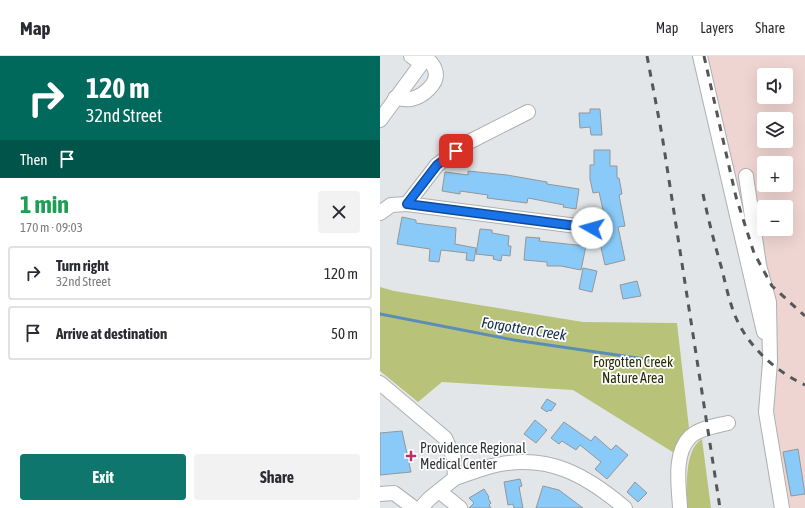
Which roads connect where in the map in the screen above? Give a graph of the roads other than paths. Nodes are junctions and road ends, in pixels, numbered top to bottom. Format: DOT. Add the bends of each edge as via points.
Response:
graph roads {
  1 [pos="700,56"];
  2 [pos="421,58"];
  3 [pos="395,98"];
  4 [pos="528,112"];
  5 [pos="380,120"];
  6 [pos="746,176"];
  7 [pos="407,204"];
  8 [pos="380,213"];
  9 [pos="592,228"];
  10 [pos="766,338"];
  11 [pos="380,383"];
  12 [pos="728,424"];
  13 [pos="455,478"];
  14 [pos="439,491"];
  15 [pos="380,494"];
  16 [pos="414,508"];
  17 [pos="421,508"];
  18 [pos="460,508"];
  19 [pos="625,508"];
  20 [pos="680,508"];
  21 [pos="782,508"];
  1 -- 10 [label="street"];
  2 -- 3 [label="street"];
  2 -- 3 [label="street" via="436,72 436,79 427,90 412,99"];
  3 -- 5 [label="street"];
  4 -- 7 [label="street" via="459,148 437,165"];
  6 -- 21 [label="street" via="759,265 769,302 770,362 766,412"];
  7 -- 8 [label="street" via="391,205"];
  7 -- 9 [label="street"];
  11 -- 13 [label="street" via="445,438 454,458"];
  12 -- 20 [label="street" via="703,430 690,437 679,456"];
  13 -- 14 [label="street"];
  13 -- 19 [label="street" via="495,465 530,461 560,467 608,489"];
  14 -- 17 [label="street"];
  14 -- 18 [label="street"];
  15 -- 16 [label="street" via="394,493"];
}
